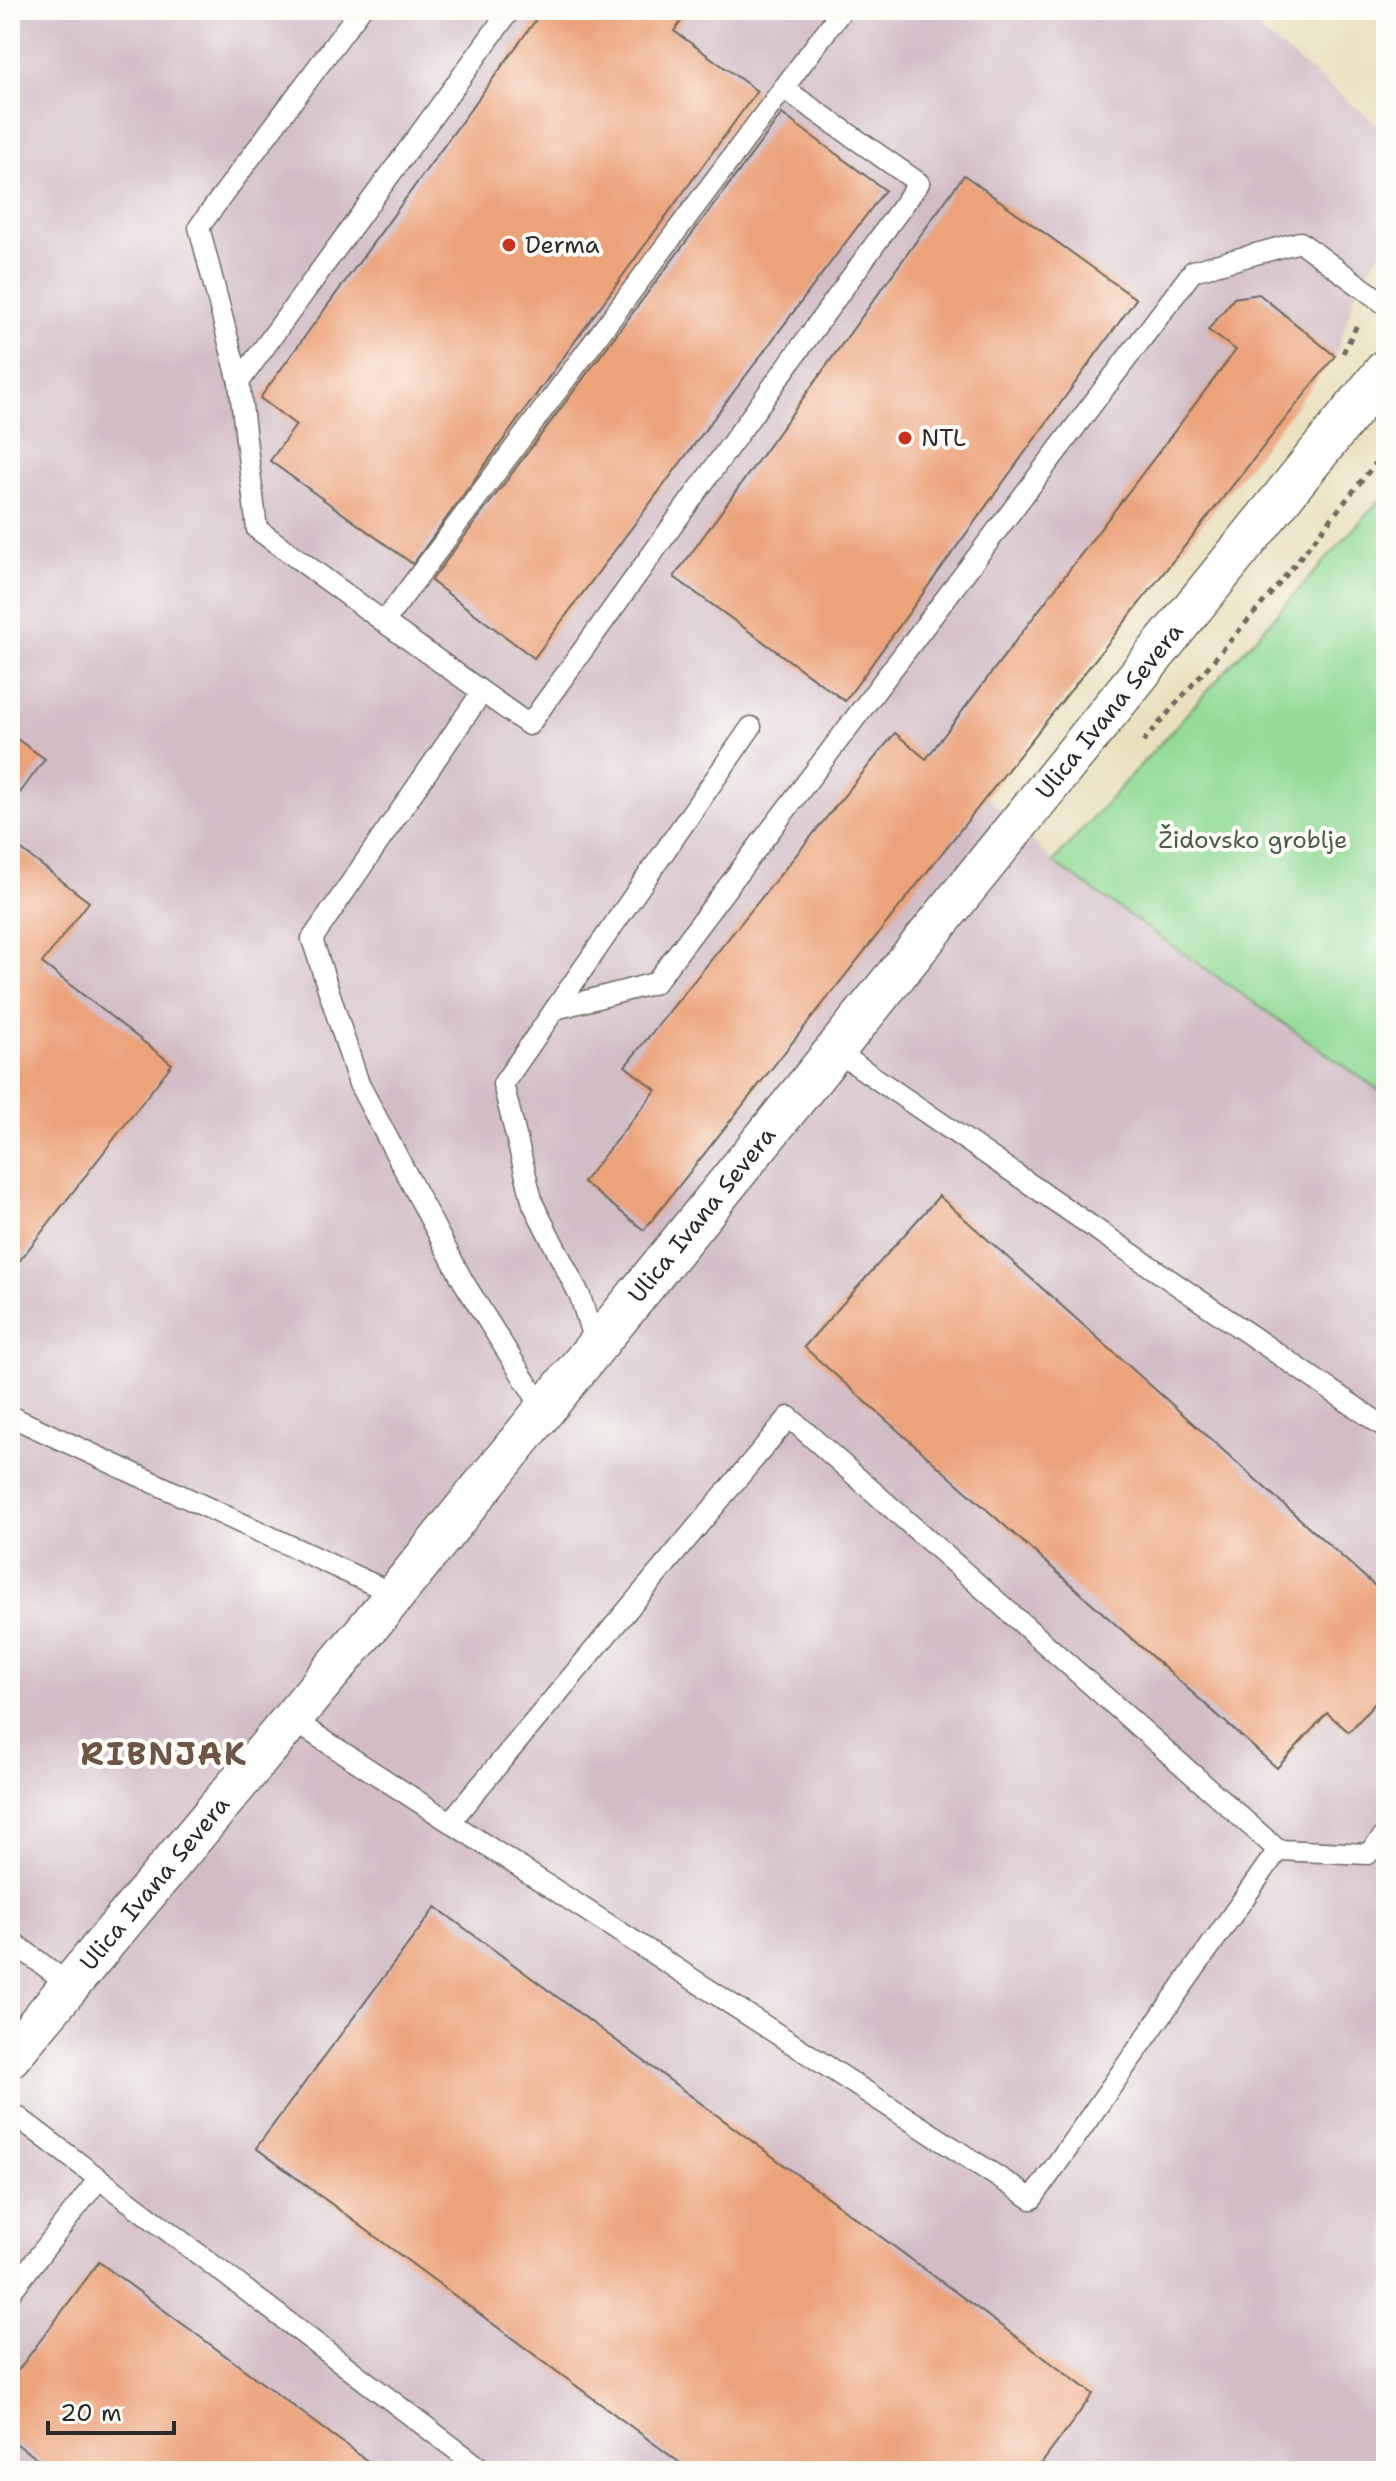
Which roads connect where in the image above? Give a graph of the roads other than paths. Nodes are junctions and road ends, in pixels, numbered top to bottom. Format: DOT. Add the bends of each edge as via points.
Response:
graph roads {
  1 [pos="360,10"];
  2 [pos="510,10"];
  3 [pos="842,10"];
  4 [pos="783,88"];
  5 [pos="1386,305"];
  6 [pos="239,382"];
  7 [pos="1379,393"];
  8 [pos="384,622"];
  9 [pos="482,692"];
  10 [pos="751,727"];
  11 [pos="555,1009"];
  12 [pos="833,1049"];
  13 [pos="595,1345"];
  14 [pos="543,1409"];
  15 [pos="10,1416"];
  16 [pos="1386,1428"];
  17 [pos="394,1594"];
  18 [pos="291,1719"];
  19 [pos="450,1822"];
  20 [pos="1386,1834"];
  21 [pos="1278,1850"];
  22 [pos="10,1940"];
  23 [pos="70,1985"];
  24 [pos="10,2057"];
  25 [pos="10,2111"];
  26 [pos="98,2180"];
  27 [pos="10,2293"];
  28 [pos="484,2471"];
  1 -- 6 [label="lane" via="199,227"];
  2 -- 6 [label="lane"];
  3 -- 4 [label="lane"];
  4 -- 8 [label="lane"];
  4 -- 9 [label="lane" via="919,183 529,725"];
  5 -- 11 [label="lane" via="1300,242 1193,271 655,983"];
  6 -- 8 [label="lane" via="257,529"];
  7 -- 12 [label="street, Ulica Ivana Severa"];
  8 -- 9 [label="lane"];
  9 -- 14 [label="lane" via="312,939 359,1084 463,1281"];
  10 -- 11 [label="lane"];
  11 -- 13 [label="lane" via="503,1084 533,1204 580,1296"];
  12 -- 13 [label="street, Ulica Ivana Severa"];
  12 -- 16 [label="lane"];
  13 -- 14 [label="street, Ulica Ivana Severa"];
  14 -- 17 [label="street, Ulica Ivana Severa"];
  15 -- 17 [label="lane"];
  17 -- 18 [label="street, Ulica Ivana Severa"];
  18 -- 19 [label="lane"];
  18 -- 23 [label="street, Ulica Ivana Severa"];
  19 -- 21 [label="lane" via="1032,2199"];
  19 -- 21 [label="lane" via="789,1417"];
  20 -- 21 [label="lane" via="1368,1854"];
  22 -- 23 [label="lane"];
  23 -- 24 [label="street, Ulica Ivana Severa"];
  25 -- 26 [label="lane"];
  26 -- 27 [label="lane"];
  26 -- 28 [label="lane"];
}
